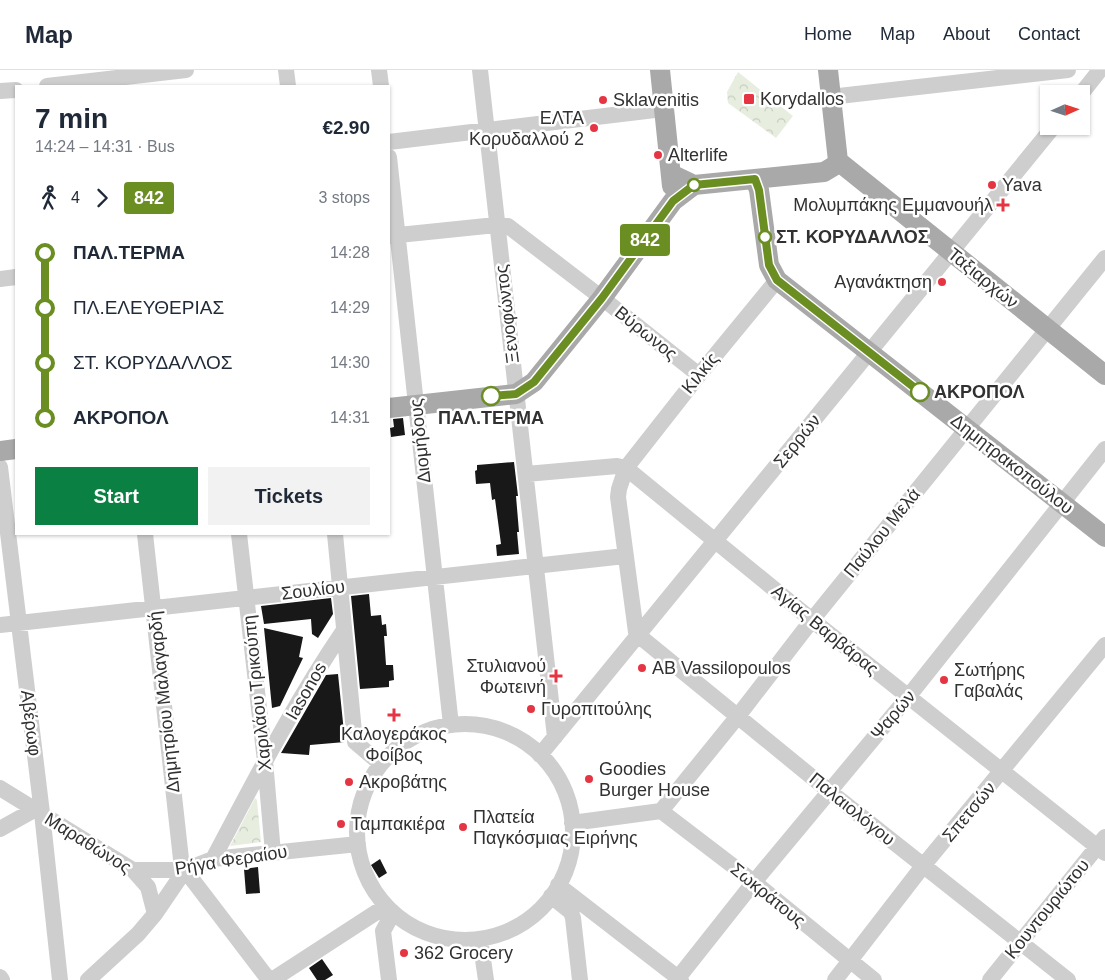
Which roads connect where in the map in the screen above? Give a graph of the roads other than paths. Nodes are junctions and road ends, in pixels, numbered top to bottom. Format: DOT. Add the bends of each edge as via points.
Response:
graph roads {
  1 [pos="184,70"];
  2 [pos="286,70"];
  3 [pos="379,70"];
  4 [pos="480,70"];
  5 [pos="660,70"];
  6 [pos="828,70"];
  7 [pos="1068,70"];
  8 [pos="1100,70"];
  9 [pos="91,79"];
  10 [pos="53,85"];
  11 [pos="185,85"];
  12 [pos="288,85"];
  13 [pos="381,85"];
  14 [pos="1088,85"];
  15 [pos="15,90"];
  16 [pos="0,91"];
  17 [pos="830,97"];
  18 [pos="663,109"];
  19 [pos="486,131"];
  20 [pos="1047,135"];
  21 [pos="390,142"];
  22 [pos="838,161"];
  23 [pos="671,174"];
  24 [pos="390,177"];
  25 [pos="755,179"];
  26 [pos="694,185"];
  27 [pos="673,201"];
  28 [pos="496,225"];
  29 [pos="393,236"];
  30 [pos="950,252"];
  31 [pos="1105,258"];
  32 [pos="15,277"];
  33 [pos="0,279"];
  34 [pos="777,280"];
  35 [pos="602,298"];
  36 [pos="1048,330"];
  37 [pos="869,352"];
  38 [pos="699,375"];
  39 [pos="1105,375"];
  40 [pos="516,394"];
  41 [pos="416,405"];
  42 [pos="390,408"];
  43 [pos="966,428"];
  44 [pos="15,449"];
  45 [pos="1105,450"];
  46 [pos="0,451"];
  47 [pos="0,467"];
  48 [pos="626,468"];
  49 [pos="526,474"];
  50 [pos="1062,503"];
  51 [pos="145,535"];
  52 [pos="239,535"];
  53 [pos="335,535"];
  54 [pos="1105,537"];
  55 [pos="715,542"];
  56 [pos="625,556"];
  57 [pos="537,565"];
  58 [pos="434,577"];
  59 [pos="340,586"];
  60 [pos="246,598"];
  61 [pos="153,608"];
  62 [pos="812,620"];
  63 [pos="18,623"];
  64 [pos="0,625"];
  65 [pos="344,630"];
  66 [pos="638,635"];
  67 [pos="1105,645"];
  68 [pos="908,697"];
  69 [pos="738,716"];
  70 [pos="451,725"];
  71 [pos="555,737"];
  72 [pos="540,755"];
  73 [pos="265,761"];
  74 [pos="381,764"];
  75 [pos="1002,772"];
  76 [pos="0,788"];
  77 [pos="829,791"];
  78 [pos="38,811"];
  79 [pos="661,811"];
  80 [pos="572,822"];
  81 [pos="0,829"];
  82 [pos="358,844"];
  83 [pos="1102,845"];
  84 [pos="273,853"];
  85 [pos="213,859"];
  86 [pos="924,866"];
  87 [pos="133,870"];
  88 [pos="185,870"];
  89 [pos="754,882"];
  90 [pos="554,891"];
  91 [pos="575,907"];
  92 [pos="390,909"];
  93 [pos="155,914"];
  94 [pos="480,939"];
  95 [pos="1021,942"];
  96 [pos="850,961"];
  97 [pos="679,979"];
  98 [pos="60,980"];
  99 [pos="88,980"];
  100 [pos="270,980"];
  101 [pos="389,980"];
  102 [pos="486,980"];
  103 [pos="580,980"];
  104 [pos="835,980"];
  105 [pos="874,980"];
  106 [pos="990,980"];
  107 [pos="1068,980"];
  1 -- 9 [label="street"];
  1 -- 11 [label="street"];
  2 -- 12 [label="street"];
  3 -- 13 [label="street"];
  4 -- 19 [label="street, Ξενοφώντος"];
  5 -- 18 [label="main road"];
  6 -- 17 [label="main road"];
  7 -- 17 [label="street"];
  8 -- 14 [label="street"];
  9 -- 10 [label="street"];
  15 -- 16 [label="street"];
  17 -- 22 [label="main road"];
  18 -- 19 [label="street"];
  18 -- 23 [label="main road"];
  19 -- 21 [label="street"];
  19 -- 28 [label="street, Ξενοφώντος"];
  20 -- 30 [label="street, Σερρών"];
  22 -- 25 [label="main road" via="824,172"];
  22 -- 30 [label="main road, Ταξιαρχών"];
  23 -- 26 [label="main road"];
  23 -- 27 [label="main road"];
  24 -- 29 [label="street, Διομήδους"];
  25 -- 26 [label="main road"];
  25 -- 34 [label="main road" via="769,265"];
  26 -- 27 [label="main road"];
  27 -- 35 [label="main road"];
  28 -- 29 [label="street"];
  28 -- 35 [label="street, Βύρωνος" via="508,226"];
  28 -- 40 [label="street, Ξενοφώντος"];
  29 -- 41 [label="street, Διομήδους"];
  30 -- 36 [label="main road, Ταξιαρχών"];
  30 -- 37 [label="street, Σερρών"];
  31 -- 36 [label="street, Παύλου Μελά"];
  32 -- 33 [label="street"];
  34 -- 37 [label="main road, Δημητρακοπούλου"];
  34 -- 38 [label="street, Κιλκίς"];
  35 -- 38 [label="street, Βύρωνος"];
  35 -- 40 [label="main road" via="534,382"];
  36 -- 39 [label="main road, Ταξιαρχών"];
  36 -- 43 [label="street, Παύλου Μελά"];
  37 -- 43 [label="main road, Δημητρακοπούλου"];
  37 -- 55 [label="street, Σερρών"];
  38 -- 48 [label="street, Κιλκίς"];
  40 -- 41 [label="main road"];
  40 -- 49 [label="street, Ξενοφώντος"];
  41 -- 42 [label="main road"];
  41 -- 58 [label="street, Διομήδους"];
  43 -- 50 [label="main road, Δημητρακοπούλου"];
  43 -- 62 [label="street, Παύλου Μελά"];
  44 -- 46 [label="main road"];
  45 -- 50 [label="street, Ψαρών"];
  47 -- 63 [label="street, Αβέρωφ"];
  48 -- 49 [label="street" via="617,466"];
  48 -- 55 [label="street, Αγίας Βαρβάρας"];
  48 -- 56 [label="street" via="618,497"];
  49 -- 57 [label="street, Ξενοφώντος"];
  50 -- 54 [label="main road, Δημητρακοπούλου"];
  50 -- 68 [label="street, Ψαρών"];
  51 -- 61 [label="street, Δημητρίου Μαλαγαρδή"];
  52 -- 60 [label="street, Χαριλάου Τρικούπη"];
  53 -- 59 [label="street"];
  55 -- 62 [label="street, Αγίας Βαρβάρας"];
  55 -- 66 [label="street, Σερρών"];
  56 -- 57 [label="street, Σουλίου"];
  56 -- 66 [label="street"];
  57 -- 58 [label="street, Σουλίου"];
  57 -- 71 [label="street, Ξενοφώντος"];
  58 -- 59 [label="street, Σουλίου"];
  58 -- 70 [label="street, Διομήδους"];
  59 -- 60 [label="street, Σουλίου"];
  59 -- 65 [label="street"];
  60 -- 61 [label="street, Σουλίου"];
  60 -- 73 [label="street, Χαριλάου Τρικούπη"];
  61 -- 63 [label="street, Σουλίου"];
  61 -- 88 [label="street, Δημητρίου Μαλαγαρδή" via="180,850"];
  62 -- 68 [label="street, Αγίας Βαρβάρας"];
  62 -- 69 [label="street, Παύλου Μελά"];
  63 -- 64 [label="street, Σουλίου"];
  63 -- 78 [label="street, Αβέρωφ"];
  65 -- 73 [label="street, Iasonos"];
  65 -- 74 [label="street" via="356,742"];
  66 -- 69 [label="street, Παλαιολόγου"];
  66 -- 71 [label="street, Σερρών"];
  67 -- 75 [label="street, Σπετσών"];
  68 -- 75 [label="street, Αγίας Βαρβάρας"];
  68 -- 77 [label="street, Ψαρών"];
  69 -- 77 [label="street, Παλαιολόγου"];
  69 -- 79 [label="street, Παύλου Μελά"];
  70 -- 72 [label="street" via="492,727 521,740"];
  70 -- 74 [label="street" via="419,734"];
  71 -- 72 [label="street, Σερρών"];
  72 -- 80 [label="street" via="563,789"];
  73 -- 84 [label="street, Χαριλάου Τρικούπη"];
  73 -- 85 [label="street, Iasonos"];
  74 -- 82 [label="street" via="371,778 359,809"];
  75 -- 83 [label="street, Αγίας Βαρβάρας"];
  75 -- 86 [label="street, Σπετσών"];
  76 -- 78 [label="street, Μαραθώνος"];
  77 -- 86 [label="street, Παλαιολόγου"];
  77 -- 89 [label="street, Ψαρών"];
  78 -- 81 [label="street"];
  78 -- 87 [label="street, Μαραθώνος"];
  78 -- 98 [label="street, Αβέρωφ"];
  79 -- 80 [label="street"];
  79 -- 89 [label="street, Σωκράτους"];
  80 -- 90 [label="street" via="570,855"];
  82 -- 84 [label="street, Ρήγα Φεραίου"];
  82 -- 92 [label="street" via="362,866 372,887"];
  83 -- 95 [label="street, Κουντουριώτου"];
  84 -- 85 [label="street, Ρήγα Φεραίου"];
  85 -- 88 [label="street, Ρήγα Φεραίου"];
  86 -- 95 [label="street, Παλαιολόγου"];
  86 -- 96 [label="street, Σπετσών"];
  87 -- 88 [label="street, Ρήγα Φεραίου"];
  87 -- 93 [label="street, Μαραθώνος" via="148,887"];
  88 -- 93 [label="street"];
  88 -- 100 [label="street"];
  89 -- 96 [label="street, Σωκράτους"];
  89 -- 97 [label="street, Ψαρών"];
  90 -- 91 [label="street"];
  90 -- 94 [label="street" via="534,914 518,926"];
  91 -- 97 [label="street"];
  91 -- 103 [label="street" via="573,918"];
  92 -- 94 [label="street" via="412,926 428,933 445,938"];
  92 -- 100 [label="street"];
  92 -- 101 [label="street" via="384,931"];
  93 -- 99 [label="street"];
  94 -- 102 [label="street"];
  95 -- 106 [label="street, Κουντουριώτου"];
  95 -- 107 [label="street, Παλαιολόγου"];
  96 -- 104 [label="street, Σπετσών"];
  96 -- 105 [label="street, Σωκράτους"];
}
